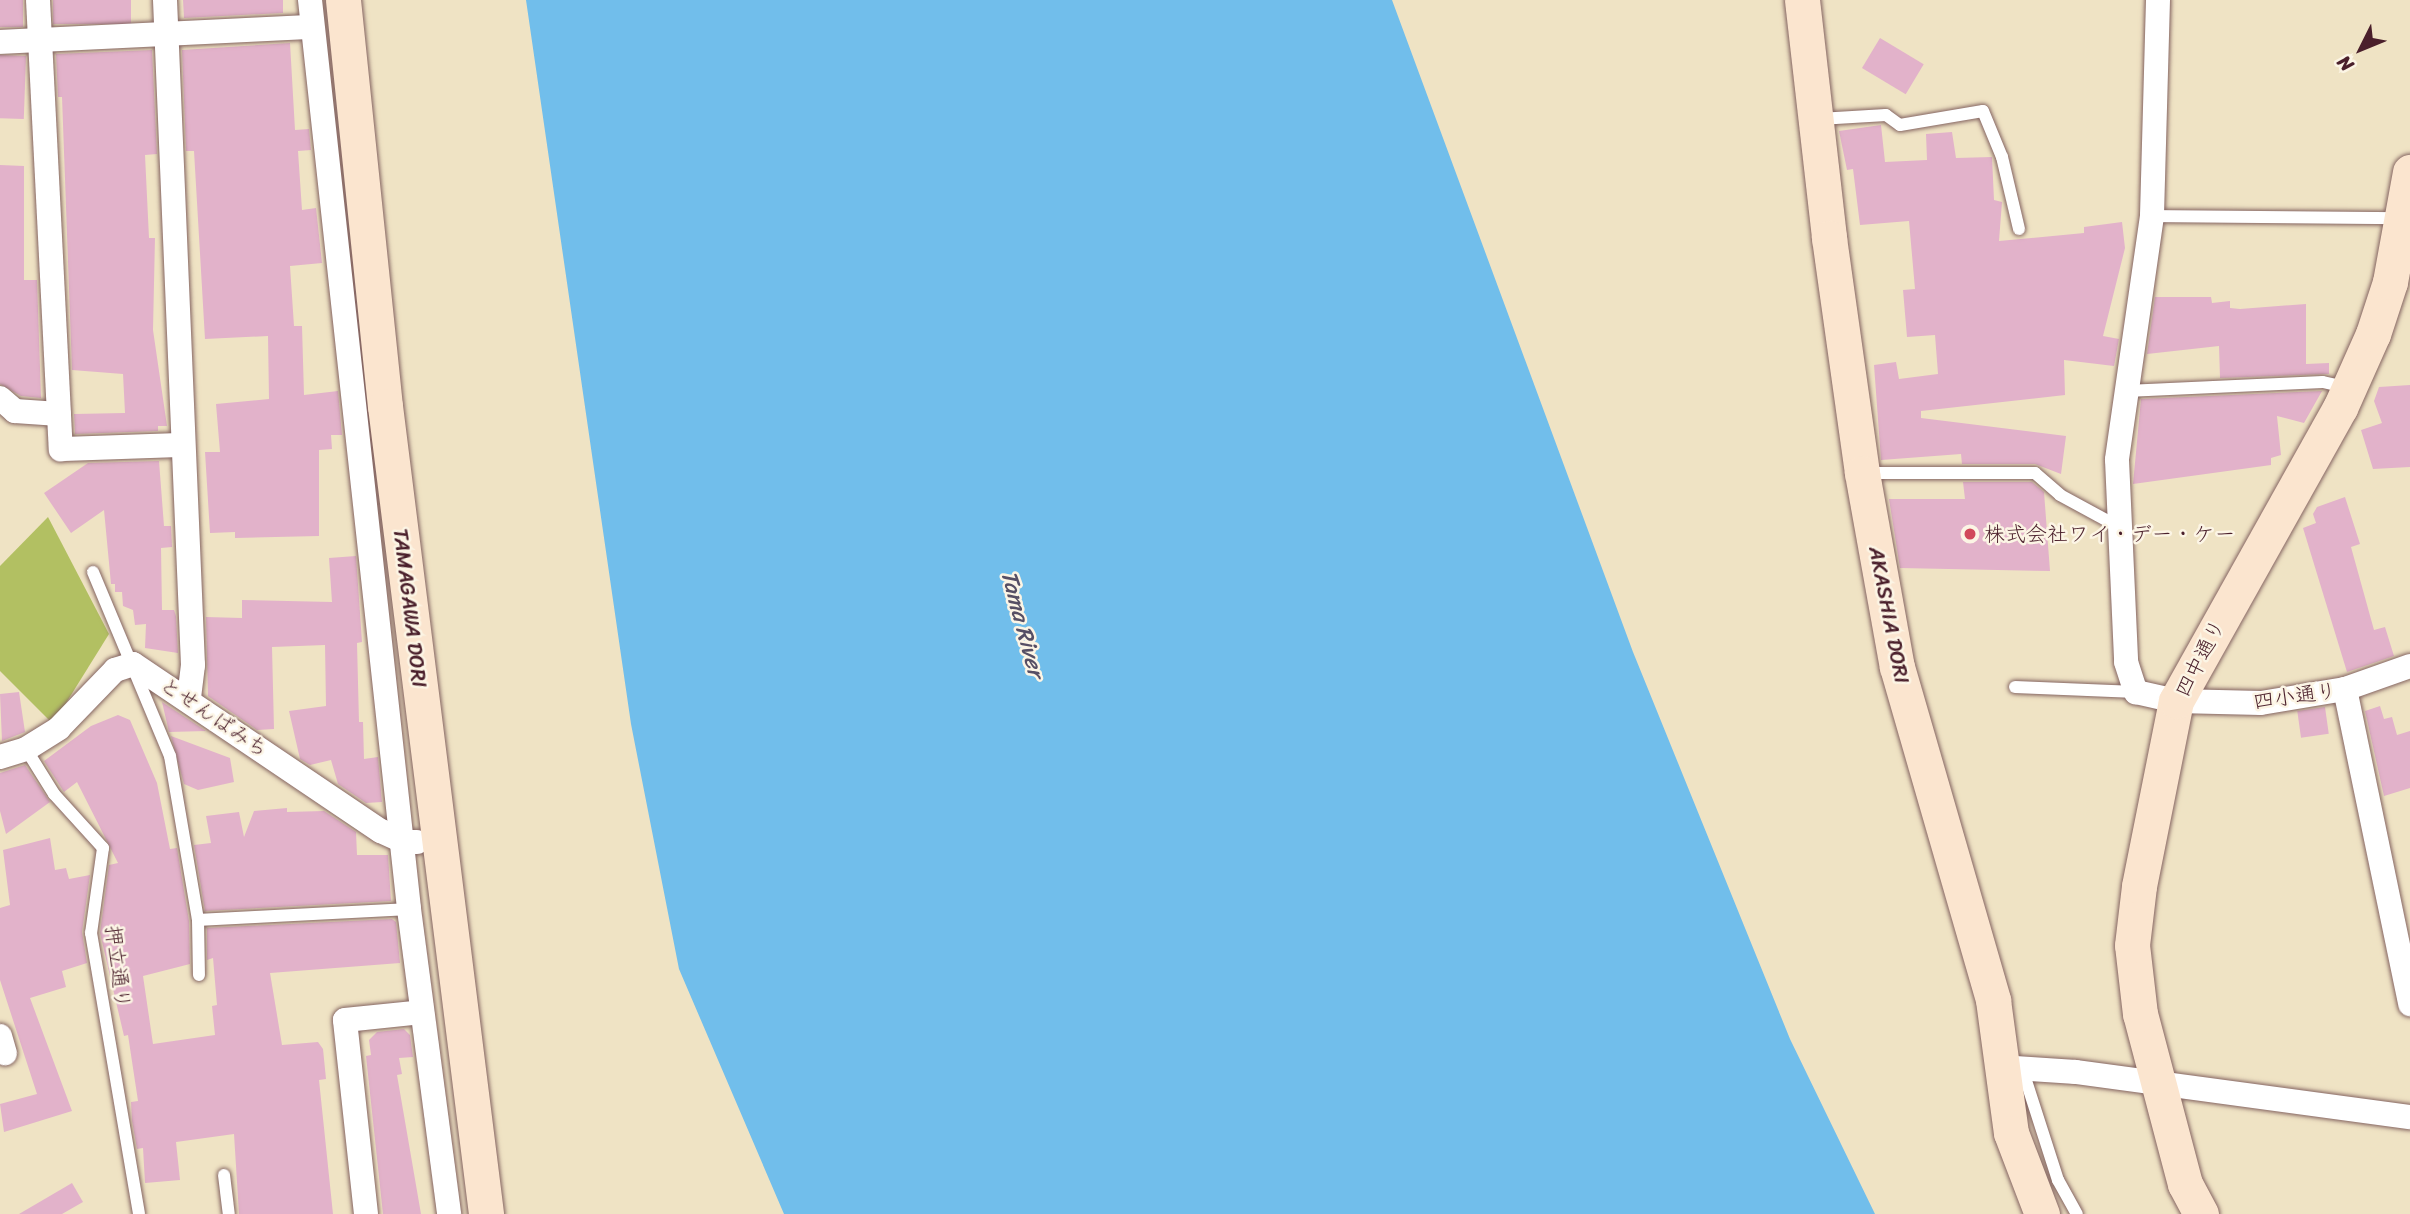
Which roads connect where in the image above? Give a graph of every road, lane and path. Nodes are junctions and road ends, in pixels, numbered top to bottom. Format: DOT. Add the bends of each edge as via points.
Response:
graph roads {
  1 [pos="38,0"];
  2 [pos="165,0"];
  3 [pos="310,0"];
  4 [pos="344,0"];
  5 [pos="1802,0"];
  6 [pos="2158,0"];
  7 [pos="312,27"];
  8 [pos="166,34"];
  9 [pos="40,41"];
  10 [pos="0,42"];
  11 [pos="1815,119"];
  12 [pos="2410,172"];
  13 [pos="2152,216"];
  14 [pos="2402,219"];
  15 [pos="2019,229"];
  16 [pos="2349,388"];
  17 [pos="2126,391"];
  18 [pos="0,398"];
  19 [pos="59,414"];
  20 [pos="182,445"];
  21 [pos="1862,473"];
  22 [pos="2117,527"];
  23 [pos="93,572"];
  24 [pos="134,664"];
  25 [pos="2410,666"];
  26 [pos="2015,687"];
  27 [pos="2345,689"];
  28 [pos="2136,692"];
  29 [pos="189,700"];
  30 [pos="2176,701"];
  31 [pos="26,749"];
  32 [pos="0,757"];
  33 [pos="422,841"];
  34 [pos="409,909"];
  35 [pos="198,920"];
  36 [pos="199,975"];
  37 [pos="2410,1004"];
  38 [pos="422,1012"];
  39 [pos="2011,1067"];
  40 [pos="2158,1086"];
  41 [pos="2410,1117"];
  42 [pos="224,1175"];
  43 [pos="139,1214"];
  44 [pos="229,1214"];
  45 [pos="366,1214"];
  46 [pos="449,1214"];
  47 [pos="486,1214"];
  48 [pos="2042,1214"];
  49 [pos="2077,1214"];
  50 [pos="2201,1214"];
  1 -- 9 [label="street"];
  2 -- 8 [label="street"];
  3 -- 7 [label="street"];
  4 -- 33 [label="street, TAMAGAWA DORI"];
  5 -- 11 [label="street, AKASHIA DORI"];
  6 -- 13 [label="street"];
  7 -- 8 [label="street"];
  7 -- 33 [label="street"];
  8 -- 9 [label="street"];
  8 -- 20 [label="street"];
  9 -- 10 [label="street"];
  9 -- 19 [label="street"];
  11 -- 15 [label="lane" via="1886,115 1900,125 1983,110 2002,158"];
  11 -- 21 [label="street, AKASHIA DORI"];
  12 -- 14 [label="street, 四中通り"];
  13 -- 14 [label="lane"];
  13 -- 17 [label="street"];
  14 -- 16 [label="street, 四中通り" via="2390,282"];
  16 -- 17 [label="lane" via="2323,382"];
  16 -- 30 [label="street, 四中通り"];
  17 -- 22 [label="street" via="2116,460"];
  18 -- 19 [label="street" via="15,411"];
  19 -- 20 [label="street" via="61,449"];
  20 -- 29 [label="street" via="193,665"];
  21 -- 22 [label="lane" via="2035,473 2060,495"];
  21 -- 39 [label="street, AKASHIA DORI" via="1897,667"];
  22 -- 28 [label="street" via="2126,662"];
  23 -- 24 [label="lane"];
  24 -- 29 [label="street, とせんばみち"];
  24 -- 31 [label="street" via="115,670 59,728"];
  24 -- 35 [label="lane" via="170,756"];
  25 -- 27 [label="street, 四小通り"];
  26 -- 28 [label="lane"];
  27 -- 30 [label="street, 四小通り" via="2260,703"];
  27 -- 37 [label="street"];
  28 -- 30 [label="street, 四小通り"];
  29 -- 33 [label="street, とせんばみち" via="380,831"];
  30 -- 40 [label="street, 四中通り" via="2132,944 2140,1014"];
  31 -- 32 [label="street"];
  31 -- 43 [label="lane, 押立通り" via="54,794 103,848 91,933"];
  33 -- 34 [label="street"];
  33 -- 47 [label="street, TAMAGAWA DORI"];
  34 -- 35 [label="lane"];
  34 -- 38 [label="street"];
  35 -- 36 [label="lane"];
  38 -- 45 [label="street" via="345,1020"];
  38 -- 46 [label="street"];
  39 -- 40 [label="street"];
  39 -- 48 [label="street, AKASHIA DORI" via="2011,1133"];
  39 -- 49 [label="lane"];
  40 -- 41 [label="street"];
  40 -- 50 [label="street, 四中通り" via="2185,1184"];
  42 -- 44 [label="lane"];
}
